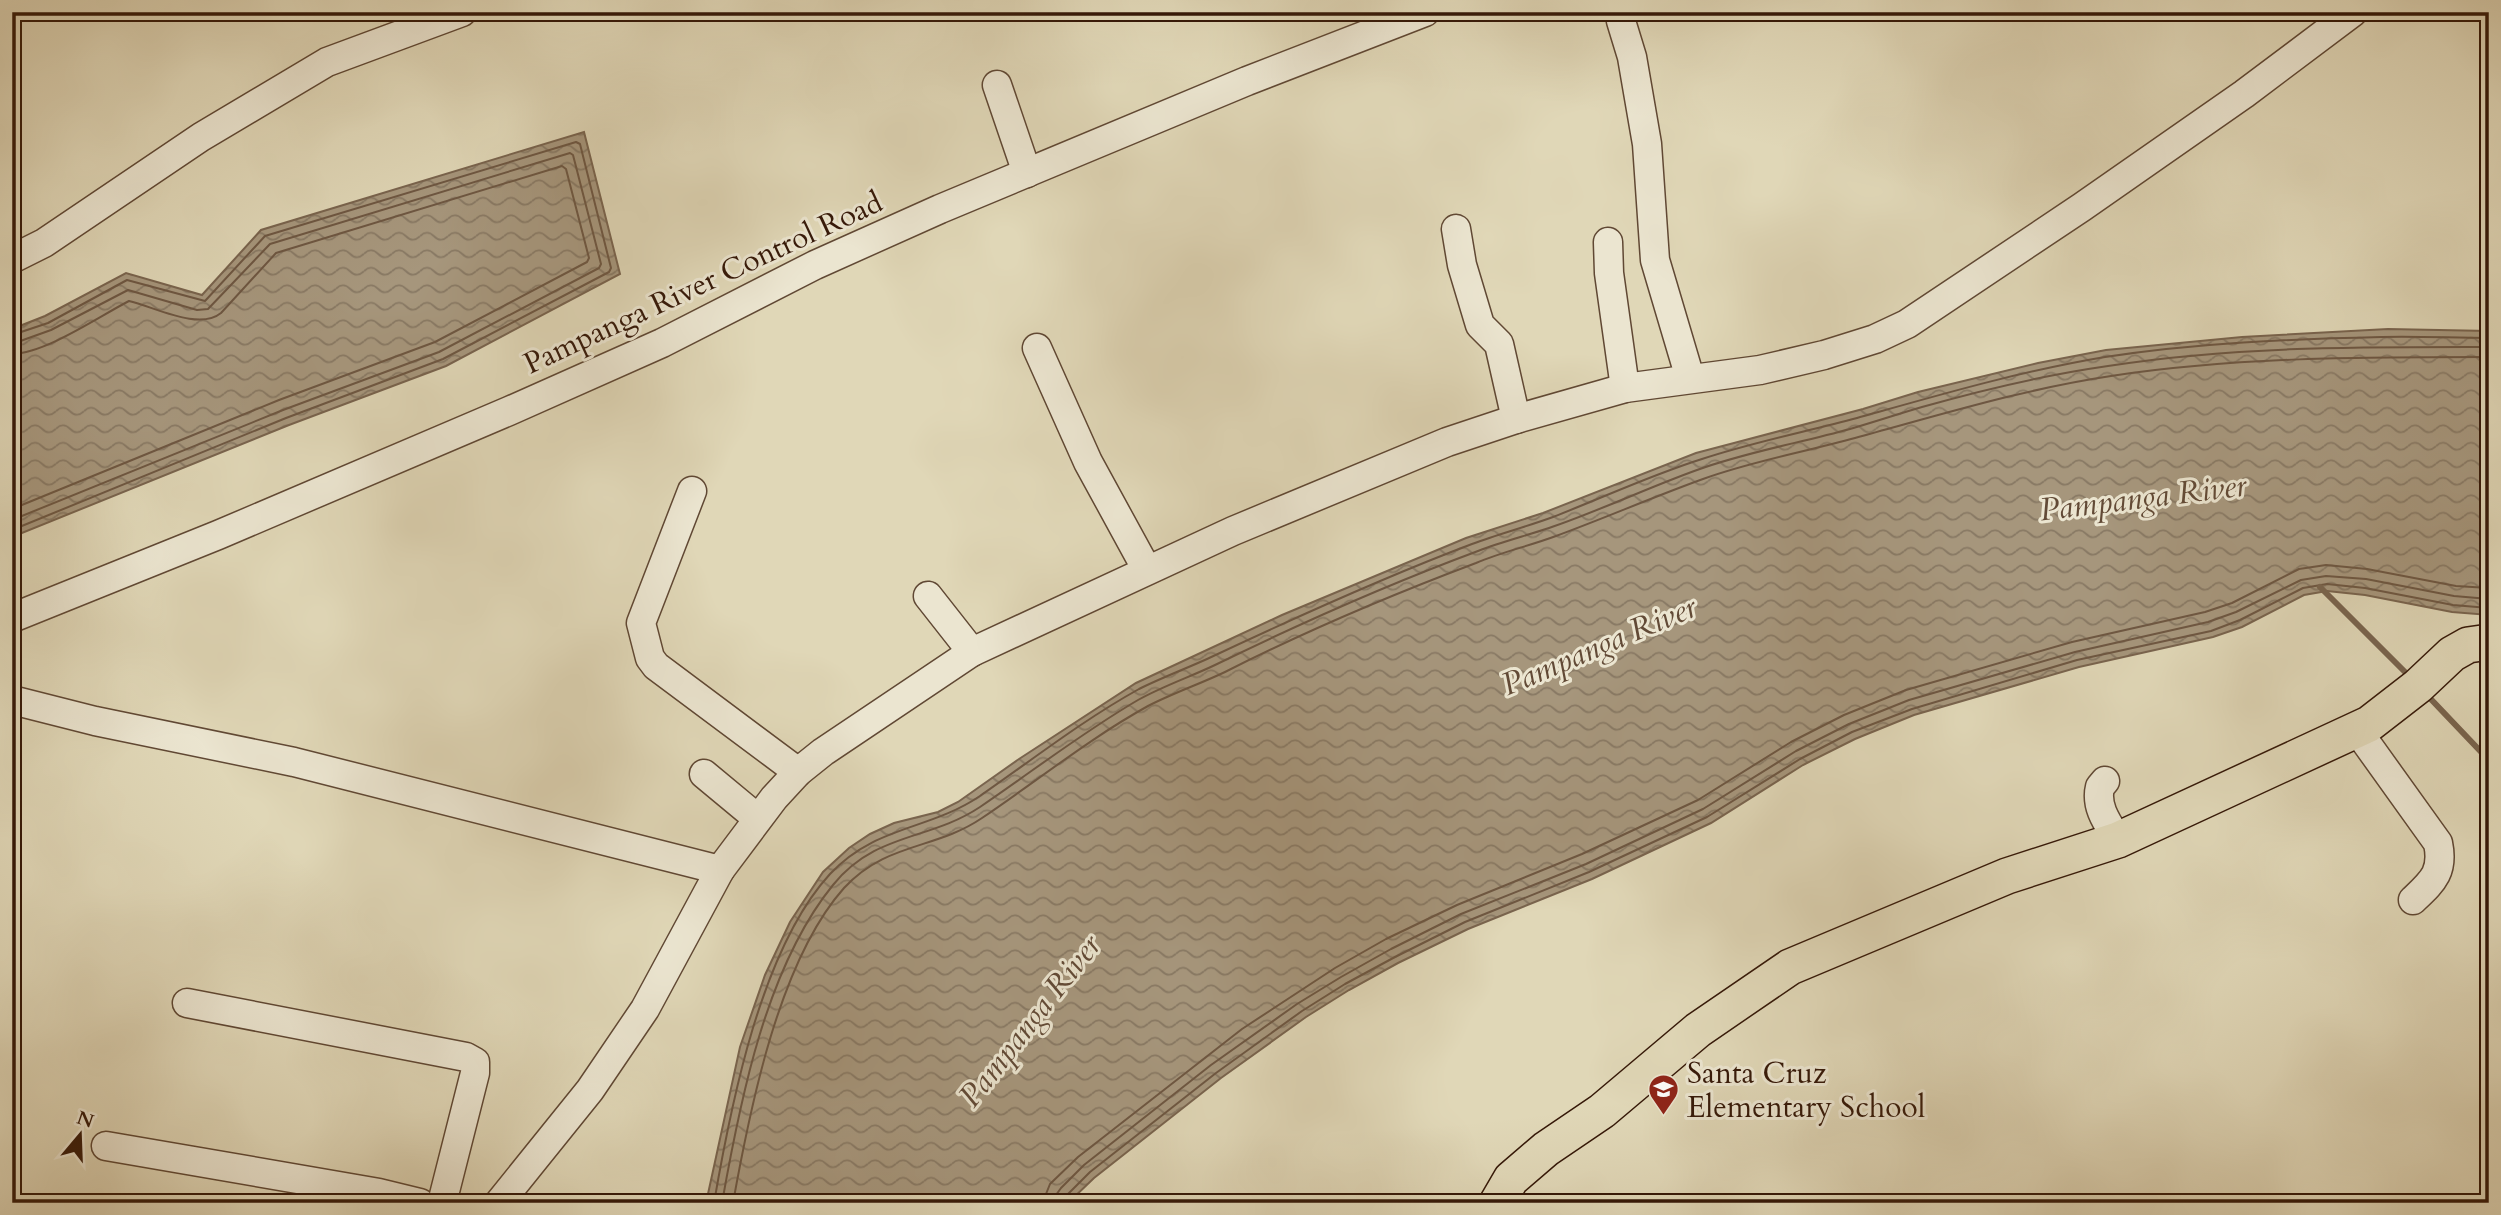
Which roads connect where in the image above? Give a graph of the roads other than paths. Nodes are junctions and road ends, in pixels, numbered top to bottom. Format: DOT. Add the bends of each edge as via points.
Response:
graph roads {
  1 [pos="462,12"];
  2 [pos="1425,12"];
  3 [pos="2339,17"];
  4 [pos="1621,21"];
  5 [pos="997,85"];
  6 [pos="1027,173"];
  7 [pos="1455,229"];
  8 [pos="1608,242"];
  9 [pos="12,259"];
  10 [pos="1037,348"];
  11 [pos="1690,378"];
  12 [pos="1625,388"];
  13 [pos="1516,419"];
  14 [pos="692,491"];
  15 [pos="1147,570"];
  16 [pos="928,596"];
  17 [pos="12,618"];
  18 [pos="2489,642"];
  19 [pos="972,652"];
  20 [pos="12,700"];
  21 [pos="2363,727"];
  22 [pos="798,772"];
  23 [pos="704,774"];
  24 [pos="2105,782"];
  25 [pos="757,818"];
  26 [pos="2118,840"];
  27 [pos="720,870"];
  28 [pos="2413,900"];
  29 [pos="187,1003"];
  30 [pos="106,1146"];
  31 [pos="420,1203"];
  32 [pos="442,1203"];
  33 [pos="499,1203"];
  34 [pos="1497,1203"];
  1 -- 9 [label="street" via="327,62"];
  2 -- 6 [label="street, Pampanga River Control Road"];
  3 -- 11 [label="street" via="2245,94 1907,324 1824,355 1760,370"];
  4 -- 11 [label="street" via="1647,144 1655,260"];
  5 -- 6 [label="street"];
  6 -- 17 [label="street, Pampanga River Control Road" via="840,254 662,343 509,411"];
  7 -- 13 [label="street" via="1480,325 1499,344"];
  8 -- 12 [label="street"];
  10 -- 15 [label="street" via="1088,462"];
  11 -- 12 [label="street"];
  12 -- 13 [label="street"];
  13 -- 15 [label="street" via="1365,475"];
  14 -- 22 [label="street" via="641,623 649,657"];
  15 -- 19 [label="street"];
  16 -- 19 [label="street"];
  18 -- 21 [label="main road" via="2468,645 2452,654"];
  19 -- 22 [label="street"];
  20 -- 27 [label="street" via="294,762"];
  21 -- 26 [label="main road"];
  21 -- 28 [label="street" via="2438,843 2440,865 2434,880"];
  22 -- 25 [label="street"];
  23 -- 25 [label="street"];
  24 -- 26 [label="street" via="2099,802"];
  25 -- 27 [label="street"];
  26 -- 34 [label="main road" via="2007,876 1790,967 1698,1030 1602,1111 1546,1149 1511,1179"];
  27 -- 33 [label="street" via="645,1009 590,1090"];
  29 -- 32 [label="street" via="475,1062"];
  30 -- 31 [label="street"];
}
